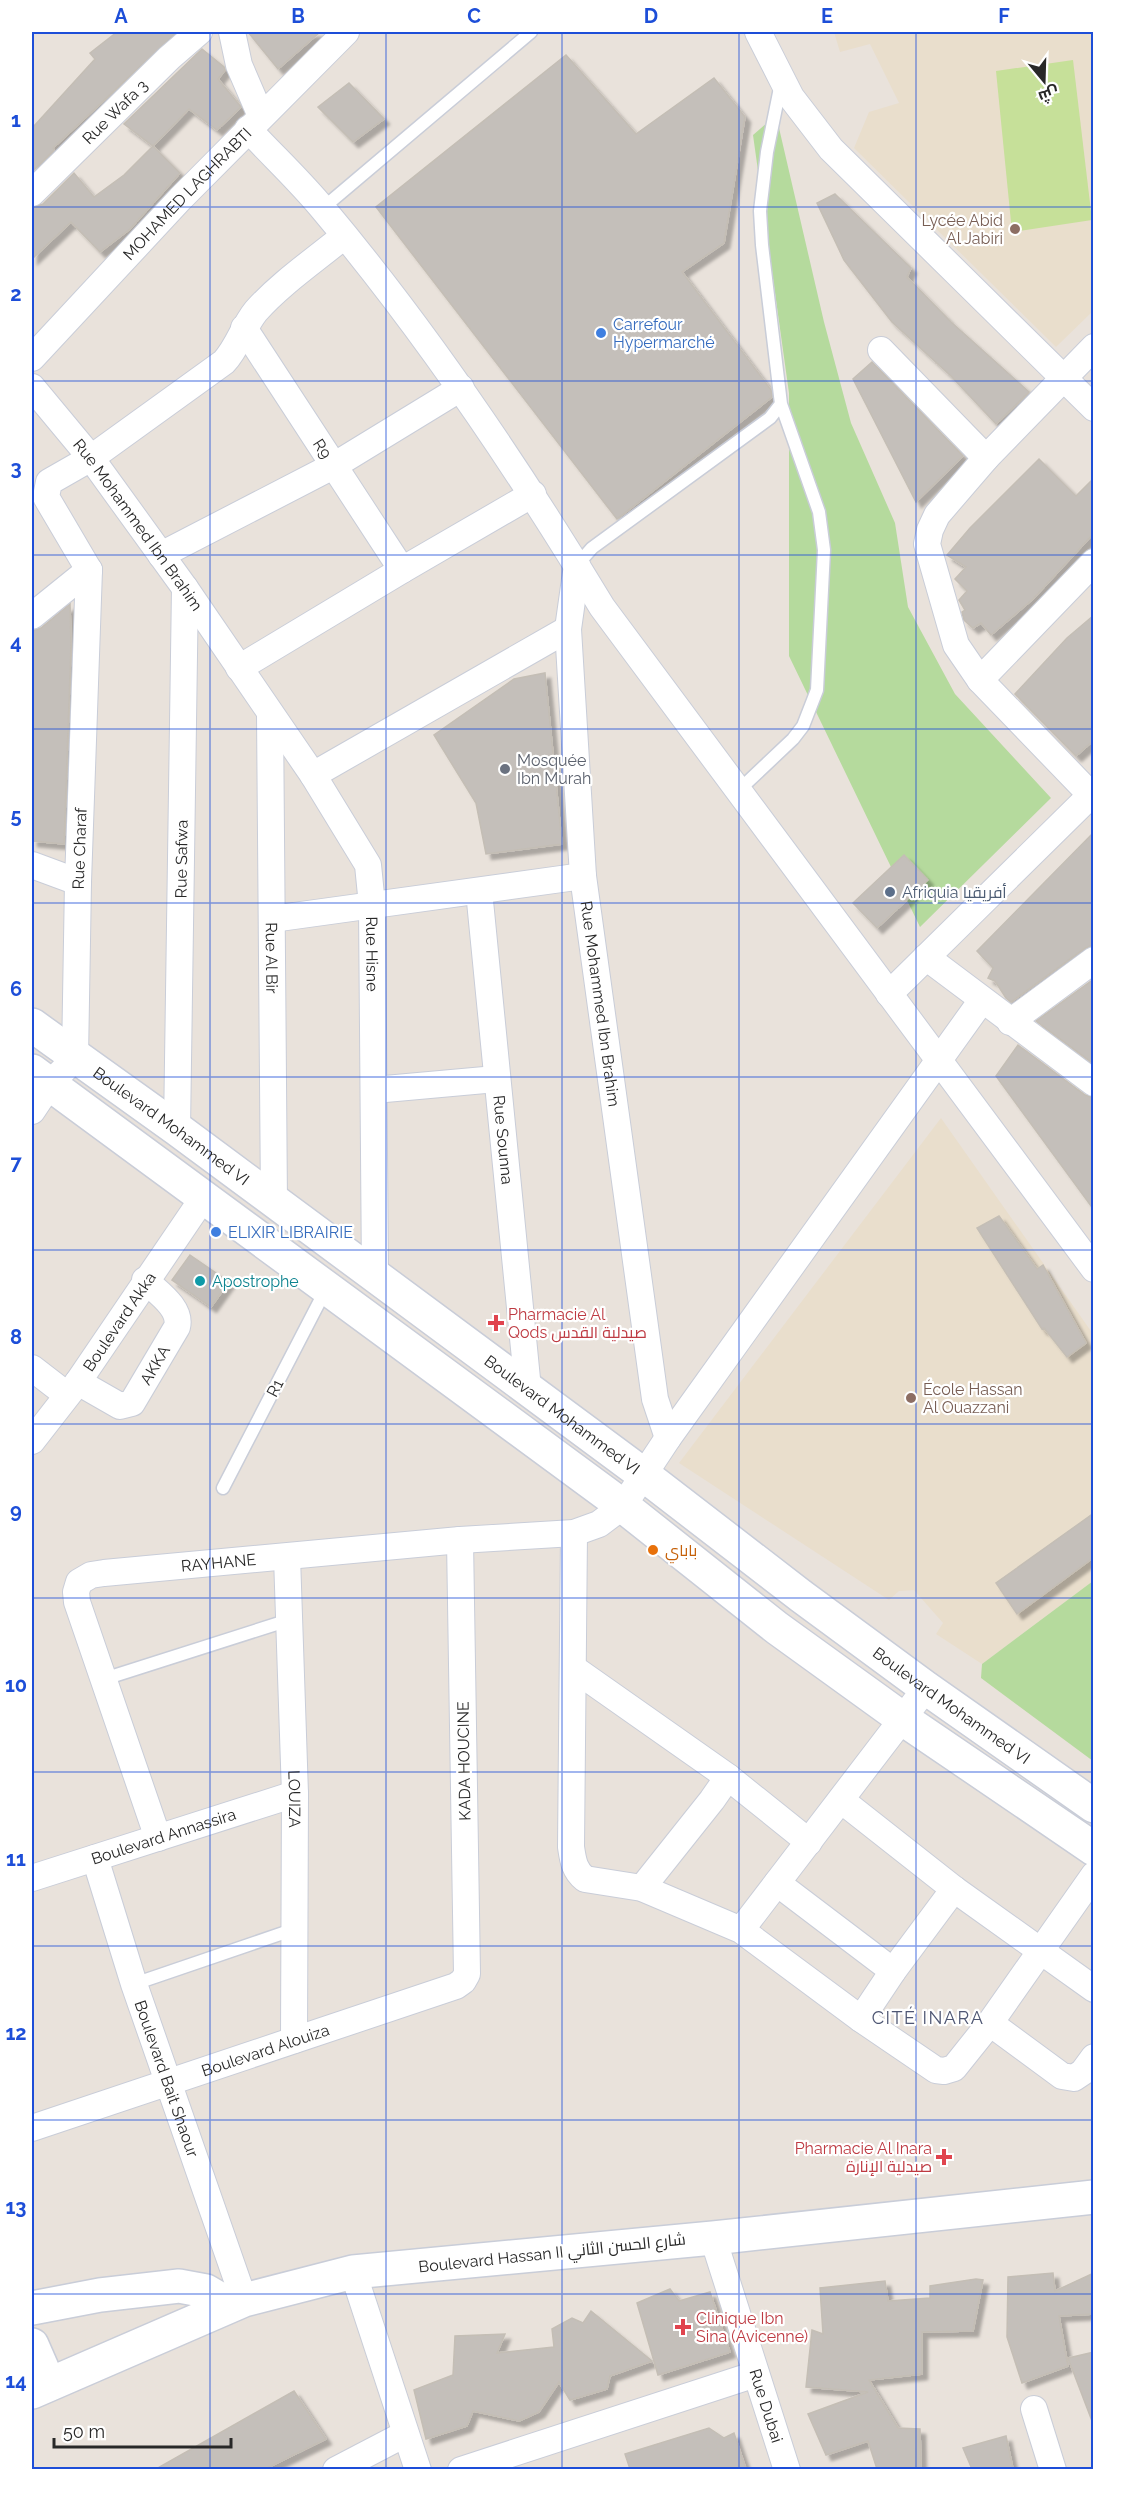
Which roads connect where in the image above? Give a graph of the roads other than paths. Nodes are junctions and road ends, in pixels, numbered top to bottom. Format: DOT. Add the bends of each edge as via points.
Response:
graph roads {
  1 [pos="199,32"];
  2 [pos="232,32"];
  3 [pos="346,32"];
  4 [pos="531,32"];
  5 [pos="758,32"];
  6 [pos="782,79"];
  7 [pos="255,123"];
  8 [pos="32,193"];
  9 [pos="323,208"];
  10 [pos="344,236"];
  11 [pos="244,328"];
  12 [pos="1094,347"];
  13 [pos="881,350"];
  14 [pos="32,358"];
  15 [pos="1062,379"];
  16 [pos="32,387"];
  17 [pos="461,388"];
  18 [pos="781,404"];
  19 [pos="1094,408"];
  20 [pos="91,458"];
  21 [pos="986,458"];
  22 [pos="335,465"];
  23 [pos="534,494"];
  24 [pos="161,555"];
  25 [pos="1094,562"];
  26 [pos="577,565"];
  27 [pos="89,570"];
  28 [pos="402,570"];
  29 [pos="184,588"];
  30 [pos="32,616"];
  31 [pos="568,629"];
  32 [pos="239,668"];
  33 [pos="980,680"];
  34 [pos="270,714"];
  35 [pos="313,775"];
  36 [pos="738,791"];
  37 [pos="1092,794"];
  38 [pos="32,865"];
  39 [pos="583,876"];
  40 [pos="78,882"];
  41 [pos="479,891"];
  42 [pos="372,906"];
  43 [pos="272,919"];
  44 [pos="926,957"];
  45 [pos="1094,960"];
  46 [pos="889,994"];
  47 [pos="982,1000"];
  48 [pos="1010,1022"];
  49 [pos="32,1025"];
  50 [pos="75,1058"];
  51 [pos="939,1060"];
  52 [pos="41,1077"];
  53 [pos="496,1079"];
  54 [pos="1094,1083"];
  55 [pos="374,1090"];
  56 [pos="32,1111"];
  57 [pos="177,1129"];
  58 [pos="203,1198"];
  59 [pos="274,1203"];
  60 [pos="1094,1269"];
  61 [pos="375,1276"];
  62 [pos="145,1280"];
  63 [pos="327,1288"];
  64 [pos="32,1368"];
  65 [pos="72,1388"];
  66 [pos="528,1389"];
  67 [pos="668,1438"];
  68 [pos="32,1441"];
  69 [pos="644,1475"];
  70 [pos="224,1488"];
  71 [pos="623,1506"];
  72 [pos="574,1533"];
  73 [pos="460,1540"];
  74 [pos="287,1557"];
  75 [pos="289,1620"];
  76 [pos="573,1668"];
  77 [pos="104,1679"];
  78 [pos="926,1688"];
  79 [pos="903,1719"];
  80 [pos="728,1777"];
  81 [pos="295,1794"];
  82 [pos="841,1800"];
  83 [pos="1094,1806"];
  84 [pos="158,1838"];
  85 [pos="809,1842"];
  86 [pos="1094,1849"];
  87 [pos="94,1858"];
  88 [pos="1094,1875"];
  89 [pos="32,1878"];
  90 [pos="777,1882"];
  91 [pos="642,1888"];
  92 [pos="954,1889"];
  93 [pos="296,1929"];
  94 [pos="741,1930"];
  95 [pos="1041,1951"];
  96 [pos="893,1971"];
  97 [pos="463,1981"];
  98 [pos="134,1984"];
  99 [pos="1094,1989"];
  100 [pos="861,2019"];
  101 [pos="990,2023"];
  102 [pos="294,2040"];
  103 [pos="1094,2057"];
  104 [pos="168,2083"];
  105 [pos="32,2128"];
  106 [pos="1094,2197"];
  107 [pos="713,2238"];
  108 [pos="353,2272"];
  109 [pos="237,2302"];
  110 [pos="32,2308"];
  111 [pos="32,2345"];
  112 [pos="756,2374"];
  113 [pos="40,2388"];
  114 [pos="1034,2409"];
  115 [pos="405,2434"];
  116 [pos="336,2469"];
  117 [pos="418,2469"];
  118 [pos="461,2469"];
  119 [pos="787,2469"];
  120 [pos="1053,2469"];
  1 -- 8 [label="street, Rue Wafa 3"];
  2 -- 7 [label="street"];
  3 -- 7 [label="street, MOHAMED LAGHRABTI"];
  4 -- 9 [label="lane"];
  5 -- 6 [label="street"];
  6 -- 15 [label="street" via="799,111 831,149"];
  6 -- 18 [label="lane" via="766,152 760,211"];
  7 -- 9 [label="street"];
  7 -- 14 [label="street, MOHAMED LAGHRABTI"];
  9 -- 10 [label="street"];
  10 -- 11 [label="street" via="264,304"];
  10 -- 17 [label="street"];
  11 -- 20 [label="street" via="224,362"];
  11 -- 22 [label="street, R9"];
  12 -- 15 [label="street"];
  13 -- 21 [label="street"];
  15 -- 19 [label="street"];
  15 -- 21 [label="street"];
  16 -- 20 [label="street, Rue Mohammed Ibn Brahim"];
  17 -- 22 [label="street"];
  17 -- 23 [label="street"];
  18 -- 26 [label="lane" via="770,418 592,548"];
  18 -- 36 [label="lane" via="819,512 824,550 817,690 793,739"];
  20 -- 24 [label="street, Rue Mohammed Ibn Brahim"];
  20 -- 27 [label="street" via="49,482 46,497"];
  21 -- 33 [label="street" via="937,515 927,544 956,645"];
  22 -- 24 [label="street"];
  22 -- 28 [label="street, R9"];
  23 -- 26 [label="street"];
  23 -- 28 [label="street"];
  24 -- 29 [label="street, Rue Mohammed Ibn Brahim"];
  25 -- 33 [label="street"];
  26 -- 31 [label="street, Rue Mohammed Ibn Brahim"];
  26 -- 36 [label="street" via="602,607"];
  27 -- 30 [label="street"];
  27 -- 40 [label="street, Rue Charaf"];
  28 -- 32 [label="street"];
  29 -- 32 [label="street, Rue Mohammed Ibn Brahim"];
  29 -- 57 [label="street, Rue Safwa"];
  31 -- 35 [label="street"];
  31 -- 39 [label="street, Rue Mohammed Ibn Brahim"];
  32 -- 34 [label="street, Rue Hisne"];
  33 -- 37 [label="street"];
  34 -- 35 [label="street, Rue Hisne"];
  34 -- 43 [label="street, Rue Al Bir"];
  35 -- 42 [label="street, Rue Hisne" via="368,865"];
  36 -- 46 [label="street"];
  37 -- 44 [label="street"];
  38 -- 40 [label="street"];
  39 -- 41 [label="street"];
  39 -- 67 [label="street, Rue Mohammed Ibn Brahim" via="655,1399"];
  40 -- 50 [label="street, Rue Charaf"];
  41 -- 42 [label="street"];
  41 -- 53 [label="street, Rue Sounna"];
  42 -- 43 [label="street"];
  42 -- 55 [label="street, Rue Hisne"];
  43 -- 59 [label="street, Rue Al Bir"];
  44 -- 46 [label="street"];
  44 -- 47 [label="street"];
  45 -- 48 [label="street"];
  46 -- 51 [label="street"];
  47 -- 48 [label="street"];
  47 -- 51 [label="street, RAYHANE"];
  48 -- 54 [label="street"];
  49 -- 50 [label="main road, Boulevard Mohammed VI"];
  50 -- 52 [label="street"];
  50 -- 57 [label="main road, Boulevard Mohammed VI"];
  51 -- 60 [label="street"];
  51 -- 67 [label="street, RAYHANE"];
  52 -- 56 [label="street"];
  52 -- 58 [label="main road"];
  53 -- 55 [label="street"];
  53 -- 66 [label="street, Rue Sounna"];
  55 -- 61 [label="street, Rue Hisne"];
  57 -- 59 [label="main road, Boulevard Mohammed VI"];
  58 -- 62 [label="street, Boulevard Akka"];
  58 -- 63 [label="main road"];
  59 -- 61 [label="main road, Boulevard Mohammed VI"];
  61 -- 66 [label="main road, Boulevard Mohammed VI"];
  62 -- 65 [label="street, Boulevard Akka"];
  62 -- 65 [label="street, AKKA" via="179,1319 132,1403 120,1406"];
  63 -- 70 [label="lane, R1"];
  63 -- 71 [label="main road"];
  64 -- 65 [label="street"];
  65 -- 68 [label="street, Boulevard Akka"];
  66 -- 69 [label="main road, Boulevard Mohammed VI"];
  67 -- 69 [label="street, RAYHANE"];
  69 -- 71 [label="street, RAYHANE"];
  69 -- 78 [label="main road, Boulevard Mohammed VI"];
  71 -- 72 [label="street, RAYHANE" via="599,1524"];
  71 -- 79 [label="main road" via="777,1628"];
  72 -- 73 [label="street, RAYHANE"];
  72 -- 76 [label="street"];
  73 -- 74 [label="street, RAYHANE"];
  73 -- 97 [label="street, KADA HOUCINE" via="467,1974"];
  74 -- 75 [label="street, LOUIZA"];
  74 -- 77 [label="street, RAYHANE" via="104,1573 79,1582 77,1602"];
  75 -- 77 [label="lane"];
  75 -- 81 [label="street, LOUIZA"];
  76 -- 80 [label="street"];
  76 -- 91 [label="street" via="574,1864 585,1879"];
  77 -- 84 [label="street, RAYHANE"];
  78 -- 79 [label="street"];
  78 -- 83 [label="main road, Boulevard Mohammed VI"];
  79 -- 82 [label="street"];
  79 -- 86 [label="main road"];
  80 -- 85 [label="street"];
  80 -- 91 [label="street"];
  81 -- 84 [label="street, Boulevard Annassira"];
  81 -- 93 [label="street, LOUIZA"];
  82 -- 85 [label="street"];
  82 -- 92 [label="street"];
  84 -- 87 [label="street, Boulevard Annassira"];
  85 -- 90 [label="street"];
  87 -- 89 [label="street, Boulevard Annassira"];
  87 -- 98 [label="street, Boulevard Bait Shaour"];
  88 -- 95 [label="street"];
  90 -- 94 [label="street"];
  90 -- 96 [label="street"];
  91 -- 94 [label="street"];
  92 -- 95 [label="street"];
  92 -- 96 [label="street"];
  93 -- 98 [label="lane"];
  93 -- 102 [label="street, LOUIZA"];
  94 -- 100 [label="street"];
  95 -- 99 [label="street"];
  95 -- 101 [label="street"];
  96 -- 100 [label="street"];
  97 -- 102 [label="street, Boulevard Alouiza"];
  98 -- 104 [label="street, Boulevard Bait Shaour"];
  100 -- 101 [label="street" via="936,2070 944,2071 954,2068"];
  101 -- 103 [label="street" via="1062,2076 1074,2078"];
  102 -- 104 [label="street, Boulevard Alouiza"];
  104 -- 105 [label="street, Boulevard Alouiza"];
  104 -- 109 [label="street, Boulevard Bait Shaour"];
  106 -- 107 [label="main road, Boulevard Hassan II شارع الحسن الثاني"];
  107 -- 108 [label="main road, Boulevard Hassan II شارع الحسن الثاني"];
  107 -- 112 [label="street, Rue Dubai"];
  108 -- 109 [label="main road, Boulevard Hassan II شارع الحسن الثاني"];
  108 -- 115 [label="street"];
  109 -- 110 [label="main road" via="179,2286"];
  109 -- 113 [label="main road, Boulevard Hassan II شارع الحسن الثاني"];
  111 -- 113 [label="main road"];
  112 -- 118 [label="street"];
  112 -- 119 [label="street, Rue Dubai"];
  114 -- 120 [label="street"];
  115 -- 116 [label="street"];
  115 -- 117 [label="street"];
}
